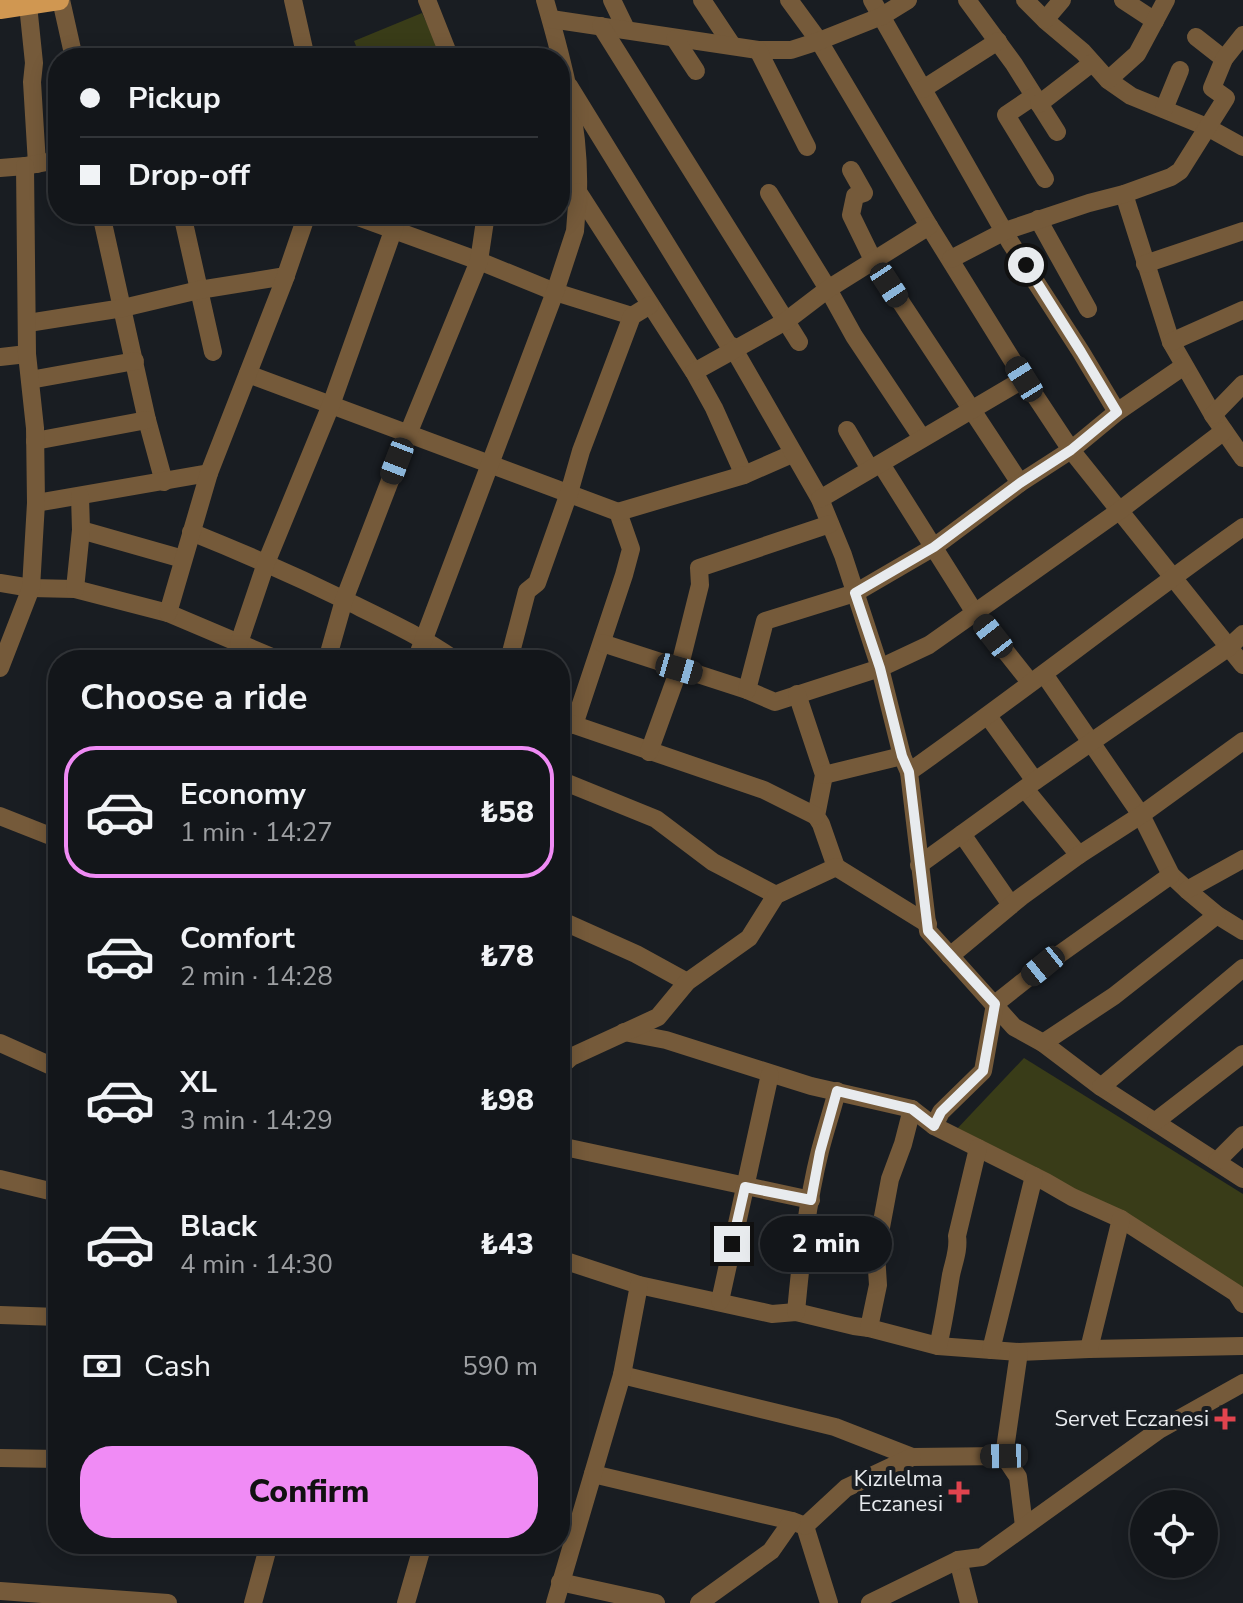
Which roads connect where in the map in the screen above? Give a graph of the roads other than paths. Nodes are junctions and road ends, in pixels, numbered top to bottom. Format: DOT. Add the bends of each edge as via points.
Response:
graph roads {
  1 [pos="60,0"];
  2 [pos="293,0"];
  3 [pos="427,0"];
  4 [pos="545,0"];
  5 [pos="612,0"];
  6 [pos="702,0"];
  7 [pos="789,0"];
  8 [pos="872,0"];
  9 [pos="908,0"];
  10 [pos="967,0"];
  11 [pos="1025,0"];
  12 [pos="1062,0"];
  13 [pos="1123,0"];
  14 [pos="1166,0"];
  15 [pos="28,5"];
  16 [pos="0,9"];
  17 [pos="882,16"];
  18 [pos="551,19"];
  19 [pos="1045,20"];
  20 [pos="1155,21"];
  21 [pos="601,26"];
  22 [pos="626,29"];
  23 [pos="1243,35"];
  24 [pos="1196,37"];
  25 [pos="675,39"];
  26 [pos="819,41"];
  27 [pos="998,41"];
  28 [pos="732,45"];
  29 [pos="72,48"];
  30 [pos="304,48"];
  31 [pos="446,48"];
  32 [pos="557,48"];
  33 [pos="758,50"];
  34 [pos="1224,59"];
  35 [pos="1092,63"];
  36 [pos="1180,70"];
  37 [pos="696,71"];
  38 [pos="1108,80"];
  39 [pos="923,89"];
  40 [pos="570,96"];
  41 [pos="1037,100"];
  42 [pos="1164,109"];
  43 [pos="570,121"];
  44 [pos="1207,127"];
  45 [pos="1057,132"];
  46 [pos="807,147"];
  47 [pos="1243,147"];
  48 [pos="48,162"];
  49 [pos="31,165"];
  50 [pos="0,168"];
  51 [pos="851,170"];
  52 [pos="1045,179"];
  53 [pos="578,192"];
  54 [pos="769,193"];
  55 [pos="1124,194"];
  56 [pos="1038,219"];
  57 [pos="103,224"];
  58 [pos="184,224"];
  59 [pos="304,224"];
  60 [pos="395,224"];
  61 [pos="400,224"];
  62 [pos="485,224"];
  63 [pos="929,226"];
  64 [pos="1005,231"];
  65 [pos="1243,231"];
  66 [pos="951,259"];
  67 [pos="873,260"];
  68 [pos="479,261"];
  69 [pos="1145,264"];
  70 [pos="286,276"];
  71 [pos="828,289"];
  72 [pos="199,290"];
  73 [pos="555,292"];
  74 [pos="650,305"];
  75 [pos="123,308"];
  76 [pos="1088,309"];
  77 [pos="1243,310"];
  78 [pos="632,316"];
  79 [pos="786,321"];
  80 [pos="28,323"];
  81 [pos="799,342"];
  82 [pos="1171,342"];
  83 [pos="734,350"];
  84 [pos="213,352"];
  85 [pos="27,354"];
  86 [pos="0,357"];
  87 [pos="135,361"];
  88 [pos="1184,366"];
  89 [pos="694,372"];
  90 [pos="248,374"];
  91 [pos="1024,379"];
  92 [pos="30,380"];
  93 [pos="1243,384"];
  94 [pos="331,405"];
  95 [pos="970,409"];
  96 [pos="1117,412"];
  97 [pos="1213,415"];
  98 [pos="147,420"];
  99 [pos="847,430"];
  100 [pos="1224,431"];
  101 [pos="408,434"];
  102 [pos="922,438"];
  103 [pos="35,441"];
  104 [pos="1071,450"];
  105 [pos="792,454"];
  106 [pos="1243,458"];
  107 [pos="491,464"];
  108 [pos="875,466"];
  109 [pos="209,473"];
  110 [pos="744,475"];
  111 [pos="164,482"];
  112 [pos="1020,483"];
  113 [pos="569,493"];
  114 [pos="80,496"];
  115 [pos="820,499"];
  116 [pos="36,503"];
  117 [pos="1119,511"];
  118 [pos="618,512"];
  119 [pos="830,524"];
  120 [pos="1243,527"];
  121 [pos="81,530"];
  122 [pos="191,532"];
  123 [pos="934,547"];
  124 [pos="183,559"];
  125 [pos="266,563"];
  126 [pos="1174,576"];
  127 [pos="0,583"];
  128 [pos="31,588"];
  129 [pos="75,589"];
  130 [pos="855,593"];
  131 [pos="344,600"];
  132 [pos="168,613"];
  133 [pos="975,613"];
  134 [pos="1243,634"];
  135 [pos="425,639"];
  136 [pos="239,643"];
  137 [pos="602,643"];
  138 [pos="1236,647"];
  139 [pos="255,650"];
  140 [pos="330,650"];
  141 [pos="420,650"];
  142 [pos="441,650"];
  143 [pos="512,650"];
  144 [pos="1243,665"];
  145 [pos="0,668"];
  146 [pos="880,668"];
  147 [pos="679,669"];
  148 [pos="1037,678"];
  149 [pos="747,690"];
  150 [pos="797,694"];
  151 [pos="570,716"];
  152 [pos="988,716"];
  153 [pos="570,724"];
  154 [pos="1243,741"];
  155 [pos="1091,743"];
  156 [pos="649,752"];
  157 [pos="905,764"];
  158 [pos="824,775"];
  159 [pos="570,784"];
  160 [pos="1030,785"];
  161 [pos="1141,815"];
  162 [pos="0,816"];
  163 [pos="816,816"];
  164 [pos="962,834"];
  165 [pos="48,835"];
  166 [pos="1079,855"];
  167 [pos="1243,859"];
  168 [pos="919,865"];
  169 [pos="836,867"];
  170 [pos="1171,875"];
  171 [pos="1187,890"];
  172 [pos="776,895"];
  173 [pos="1011,905"];
  174 [pos="1217,915"];
  175 [pos="570,924"];
  176 [pos="928,924"];
  177 [pos="1243,931"];
  178 [pos="950,956"];
  179 [pos="1243,968"];
  180 [pos="687,982"];
  181 [pos="995,1004"];
  182 [pos="624,1032"];
  183 [pos="0,1043"];
  184 [pos="1043,1043"];
  185 [pos="1243,1054"];
  186 [pos="570,1056"];
  187 [pos="48,1065"];
  188 [pos="770,1074"];
  189 [pos="1101,1087"];
  190 [pos="837,1091"];
  191 [pos="912,1109"];
  192 [pos="1156,1121"];
  193 [pos="934,1126"];
  194 [pos="1243,1135"];
  195 [pos="570,1148"];
  196 [pos="978,1148"];
  197 [pos="1217,1161"];
  198 [pos="1034,1176"];
  199 [pos="0,1179"];
  200 [pos="1243,1179"];
  201 [pos="745,1187"];
  202 [pos="48,1191"];
  203 [pos="811,1200"];
  204 [pos="1121,1219"];
  205 [pos="570,1262"];
  206 [pos="639,1285"];
  207 [pos="720,1301"];
  208 [pos="1243,1304"];
  209 [pos="796,1312"];
  210 [pos="0,1315"];
  211 [pos="48,1317"];
  212 [pos="869,1328"];
  213 [pos="938,1346"];
  214 [pos="1243,1346"];
  215 [pos="1089,1349"];
  216 [pos="991,1350"];
  217 [pos="1019,1352"];
  218 [pos="622,1375"];
  219 [pos="1243,1383"];
  220 [pos="1004,1456"];
  221 [pos="912,1457"];
  222 [pos="0,1458"];
  223 [pos="48,1459"];
  224 [pos="593,1474"];
  225 [pos="799,1524"];
  226 [pos="1024,1526"];
  227 [pos="570,1549"];
  228 [pos="266,1554"];
  229 [pos="420,1554"];
  230 [pos="569,1554"];
  231 [pos="958,1560"];
  232 [pos="560,1582"];
  233 [pos="0,1591"];
  234 [pos="168,1603"];
  235 [pos="253,1603"];
  236 [pos="406,1603"];
  237 [pos="555,1603"];
  238 [pos="656,1603"];
  239 [pos="699,1603"];
  240 [pos="829,1603"];
  241 [pos="870,1603"];
  242 [pos="969,1603"];
  1 -- 15 [label="main road"];
  1 -- 29 [label="street"];
  2 -- 30 [label="street"];
  3 -- 31 [label="street"];
  4 -- 18 [label="street"];
  5 -- 22 [label="street"];
  6 -- 28 [label="street"];
  7 -- 26 [label="street"];
  8 -- 17 [label="street"];
  9 -- 17 [label="street"];
  10 -- 27 [label="street"];
  11 -- 19 [label="street"];
  12 -- 19 [label="street"];
  13 -- 20 [label="street"];
  14 -- 20 [label="street"];
  15 -- 16 [label="main road"];
  15 -- 49 [label="street" via="34,63"];
  17 -- 26 [label="street"];
  17 -- 39 [label="street"];
  18 -- 21 [label="street"];
  18 -- 32 [label="street"];
  19 -- 35 [label="street"];
  20 -- 38 [label="street" via="1137,54"];
  21 -- 22 [label="street"];
  21 -- 79 [label="street"];
  22 -- 25 [label="street"];
  23 -- 34 [label="street"];
  24 -- 34 [label="street"];
  25 -- 28 [label="street"];
  25 -- 37 [label="street"];
  26 -- 33 [label="street" via="791,50"];
  26 -- 63 [label="street"];
  27 -- 39 [label="street"];
  27 -- 41 [label="street"];
  28 -- 33 [label="street"];
  33 -- 46 [label="street"];
  34 -- 44 [label="street" via="1212,88 1226,98"];
  35 -- 38 [label="street"];
  35 -- 41 [label="street"];
  36 -- 42 [label="street"];
  38 -- 42 [label="street"];
  39 -- 64 [label="street"];
  40 -- 83 [label="street"];
  41 -- 45 [label="street"];
  41 -- 52 [label="street" via="1006,115"];
  42 -- 44 [label="street"];
  43 -- 53 [label="street"];
  44 -- 47 [label="street"];
  44 -- 55 [label="street" via="1180,171"];
  48 -- 49 [label="street"];
  49 -- 50 [label="street"];
  49 -- 80 [label="street"];
  51 -- 67 [label="street" via="864,193 855,196 851,215"];
  53 -- 73 [label="street" via="575,231"];
  53 -- 74 [label="street"];
  54 -- 71 [label="street"];
  55 -- 56 [label="street"];
  55 -- 69 [label="street"];
  56 -- 64 [label="street"];
  56 -- 76 [label="street"];
  57 -- 75 [label="street"];
  58 -- 72 [label="street"];
  59 -- 70 [label="street"];
  60 -- 94 [label="street"];
  61 -- 68 [label="street"];
  62 -- 68 [label="street"];
  63 -- 66 [label="street"];
  63 -- 67 [label="street"];
  64 -- 66 [label="street"];
  64 -- 96 [label="street"];
  65 -- 69 [label="street"];
  66 -- 91 [label="street"];
  67 -- 71 [label="street"];
  67 -- 95 [label="street"];
  68 -- 73 [label="street"];
  68 -- 101 [label="street"];
  69 -- 82 [label="street"];
  70 -- 72 [label="street"];
  70 -- 90 [label="street"];
  71 -- 79 [label="street"];
  71 -- 102 [label="street"];
  72 -- 75 [label="street"];
  72 -- 84 [label="street"];
  73 -- 78 [label="street"];
  73 -- 107 [label="street"];
  74 -- 78 [label="street"];
  74 -- 89 [label="street"];
  75 -- 80 [label="street"];
  75 -- 87 [label="street"];
  77 -- 82 [label="street"];
  78 -- 113 [label="street"];
  79 -- 81 [label="street"];
  79 -- 83 [label="street"];
  80 -- 85 [label="street"];
  82 -- 88 [label="street"];
  83 -- 89 [label="street"];
  83 -- 105 [label="street"];
  85 -- 86 [label="street"];
  85 -- 92 [label="street"];
  87 -- 92 [label="street"];
  87 -- 98 [label="street"];
  88 -- 96 [label="street"];
  88 -- 97 [label="street"];
  89 -- 110 [label="street"];
  90 -- 94 [label="street"];
  90 -- 109 [label="street"];
  91 -- 95 [label="street"];
  91 -- 104 [label="street"];
  92 -- 103 [label="street"];
  93 -- 97 [label="street"];
  94 -- 101 [label="street"];
  94 -- 125 [label="street"];
  95 -- 102 [label="street"];
  95 -- 112 [label="street"];
  96 -- 104 [label="street"];
  97 -- 100 [label="street"];
  98 -- 103 [label="street"];
  98 -- 111 [label="street"];
  99 -- 108 [label="street"];
  100 -- 106 [label="street"];
  100 -- 117 [label="street"];
  101 -- 107 [label="street"];
  101 -- 131 [label="street"];
  102 -- 108 [label="street"];
  103 -- 116 [label="street"];
  104 -- 112 [label="street"];
  104 -- 117 [label="street"];
  105 -- 110 [label="street"];
  105 -- 115 [label="street"];
  107 -- 113 [label="street"];
  107 -- 135 [label="street"];
  108 -- 115 [label="street"];
  108 -- 123 [label="street"];
  109 -- 111 [label="street"];
  109 -- 122 [label="street"];
  110 -- 118 [label="street"];
  111 -- 114 [label="street"];
  112 -- 123 [label="street"];
  113 -- 118 [label="street"];
  113 -- 143 [label="street" via="537,583 527,591"];
  114 -- 116 [label="street"];
  114 -- 121 [label="street"];
  115 -- 119 [label="street"];
  116 -- 128 [label="street"];
  117 -- 126 [label="street"];
  117 -- 133 [label="street"];
  118 -- 137 [label="street" via="631,549"];
  119 -- 130 [label="street"];
  119 -- 147 [label="street" via="699,568 700,585"];
  120 -- 126 [label="street"];
  121 -- 124 [label="street"];
  121 -- 129 [label="street"];
  122 -- 124 [label="street"];
  122 -- 125 [label="street"];
  123 -- 130 [label="street"];
  123 -- 133 [label="street"];
  124 -- 132 [label="street"];
  125 -- 131 [label="street"];
  125 -- 136 [label="street"];
  126 -- 138 [label="street"];
  126 -- 148 [label="street"];
  127 -- 128 [label="street"];
  128 -- 129 [label="street"];
  128 -- 145 [label="street"];
  129 -- 132 [label="street"];
  130 -- 146 [label="street"];
  130 -- 149 [label="street" via="765,621"];
  131 -- 135 [label="street"];
  131 -- 140 [label="street"];
  132 -- 136 [label="street"];
  133 -- 146 [label="street" via="929,645"];
  133 -- 148 [label="street"];
  134 -- 138 [label="street"];
  135 -- 141 [label="street"];
  135 -- 142 [label="street"];
  136 -- 139 [label="street"];
  137 -- 147 [label="street"];
  137 -- 151 [label="street"];
  138 -- 144 [label="street"];
  138 -- 155 [label="street"];
  146 -- 150 [label="street"];
  146 -- 157 [label="street"];
  147 -- 149 [label="street"];
  147 -- 156 [label="street"];
  148 -- 152 [label="street"];
  148 -- 155 [label="street"];
  149 -- 150 [label="street" via="775,702"];
  150 -- 158 [label="street"];
  152 -- 157 [label="street"];
  152 -- 160 [label="street"];
  153 -- 156 [label="street"];
  154 -- 161 [label="street"];
  155 -- 160 [label="street"];
  155 -- 161 [label="street"];
  156 -- 163 [label="street" via="764,790"];
  157 -- 158 [label="street"];
  157 -- 168 [label="street"];
  158 -- 163 [label="street"];
  159 -- 172 [label="street" via="656,819 713,862"];
  160 -- 164 [label="street"];
  160 -- 166 [label="street"];
  161 -- 166 [label="street"];
  161 -- 170 [label="street"];
  162 -- 165 [label="street"];
  163 -- 169 [label="street"];
  164 -- 168 [label="street"];
  164 -- 173 [label="street"];
  166 -- 173 [label="street"];
  167 -- 171 [label="street"];
  168 -- 176 [label="street"];
  169 -- 172 [label="street"];
  169 -- 176 [label="street"];
  170 -- 171 [label="street"];
  170 -- 181 [label="street"];
  171 -- 174 [label="street"];
  172 -- 180 [label="street" via="749,938"];
  173 -- 178 [label="street"];
  174 -- 177 [label="street"];
  174 -- 184 [label="street" via="1114,996"];
  175 -- 180 [label="street"];
  176 -- 178 [label="street"];
  178 -- 181 [label="street"];
  179 -- 189 [label="street"];
  180 -- 182 [label="street" via="658,1017"];
  181 -- 184 [label="street" via="1014,1027"];
  181 -- 193 [label="street" via="983,1071 941,1112"];
  182 -- 186 [label="street"];
  182 -- 188 [label="street"];
  183 -- 187 [label="street"];
  184 -- 189 [label="street"];
  185 -- 192 [label="street"];
  188 -- 190 [label="street"];
  188 -- 201 [label="street"];
  189 -- 192 [label="street"];
  190 -- 191 [label="street"];
  190 -- 203 [label="street"];
  191 -- 193 [label="street"];
  191 -- 212 [label="street" via="890,1179"];
  192 -- 197 [label="street"];
  193 -- 196 [label="street"];
  194 -- 197 [label="street"];
  195 -- 201 [label="street"];
  196 -- 198 [label="street"];
  196 -- 213 [label="street"];
  197 -- 200 [label="street"];
  198 -- 204 [label="street"];
  198 -- 216 [label="street"];
  199 -- 202 [label="street"];
  201 -- 203 [label="street"];
  201 -- 207 [label="street"];
  203 -- 209 [label="street"];
  204 -- 208 [label="street" via="1236,1293"];
  204 -- 215 [label="street"];
  205 -- 206 [label="street"];
  206 -- 207 [label="street"];
  206 -- 218 [label="street"];
  207 -- 209 [label="street" via="772,1314"];
  209 -- 212 [label="street"];
  210 -- 211 [label="street"];
  212 -- 213 [label="street"];
  213 -- 216 [label="street"];
  214 -- 215 [label="street"];
  215 -- 217 [label="street"];
  216 -- 217 [label="street"];
  217 -- 220 [label="street"];
  218 -- 221 [label="street" via="835,1427"];
  218 -- 224 [label="street"];
  219 -- 226 [label="street" via="1159,1430"];
  220 -- 221 [label="street"];
  220 -- 226 [label="street" via="1018,1477"];
  221 -- 225 [label="street" via="846,1488"];
  222 -- 223 [label="street"];
  224 -- 225 [label="street"];
  224 -- 227 [label="street"];
  225 -- 239 [label="street"];
  225 -- 240 [label="street"];
  226 -- 231 [label="street" via="982,1557"];
  228 -- 235 [label="street"];
  229 -- 236 [label="street"];
  230 -- 232 [label="street"];
  231 -- 241 [label="street"];
  231 -- 242 [label="street"];
  232 -- 237 [label="street"];
  232 -- 238 [label="street"];
  233 -- 234 [label="street"];
}
